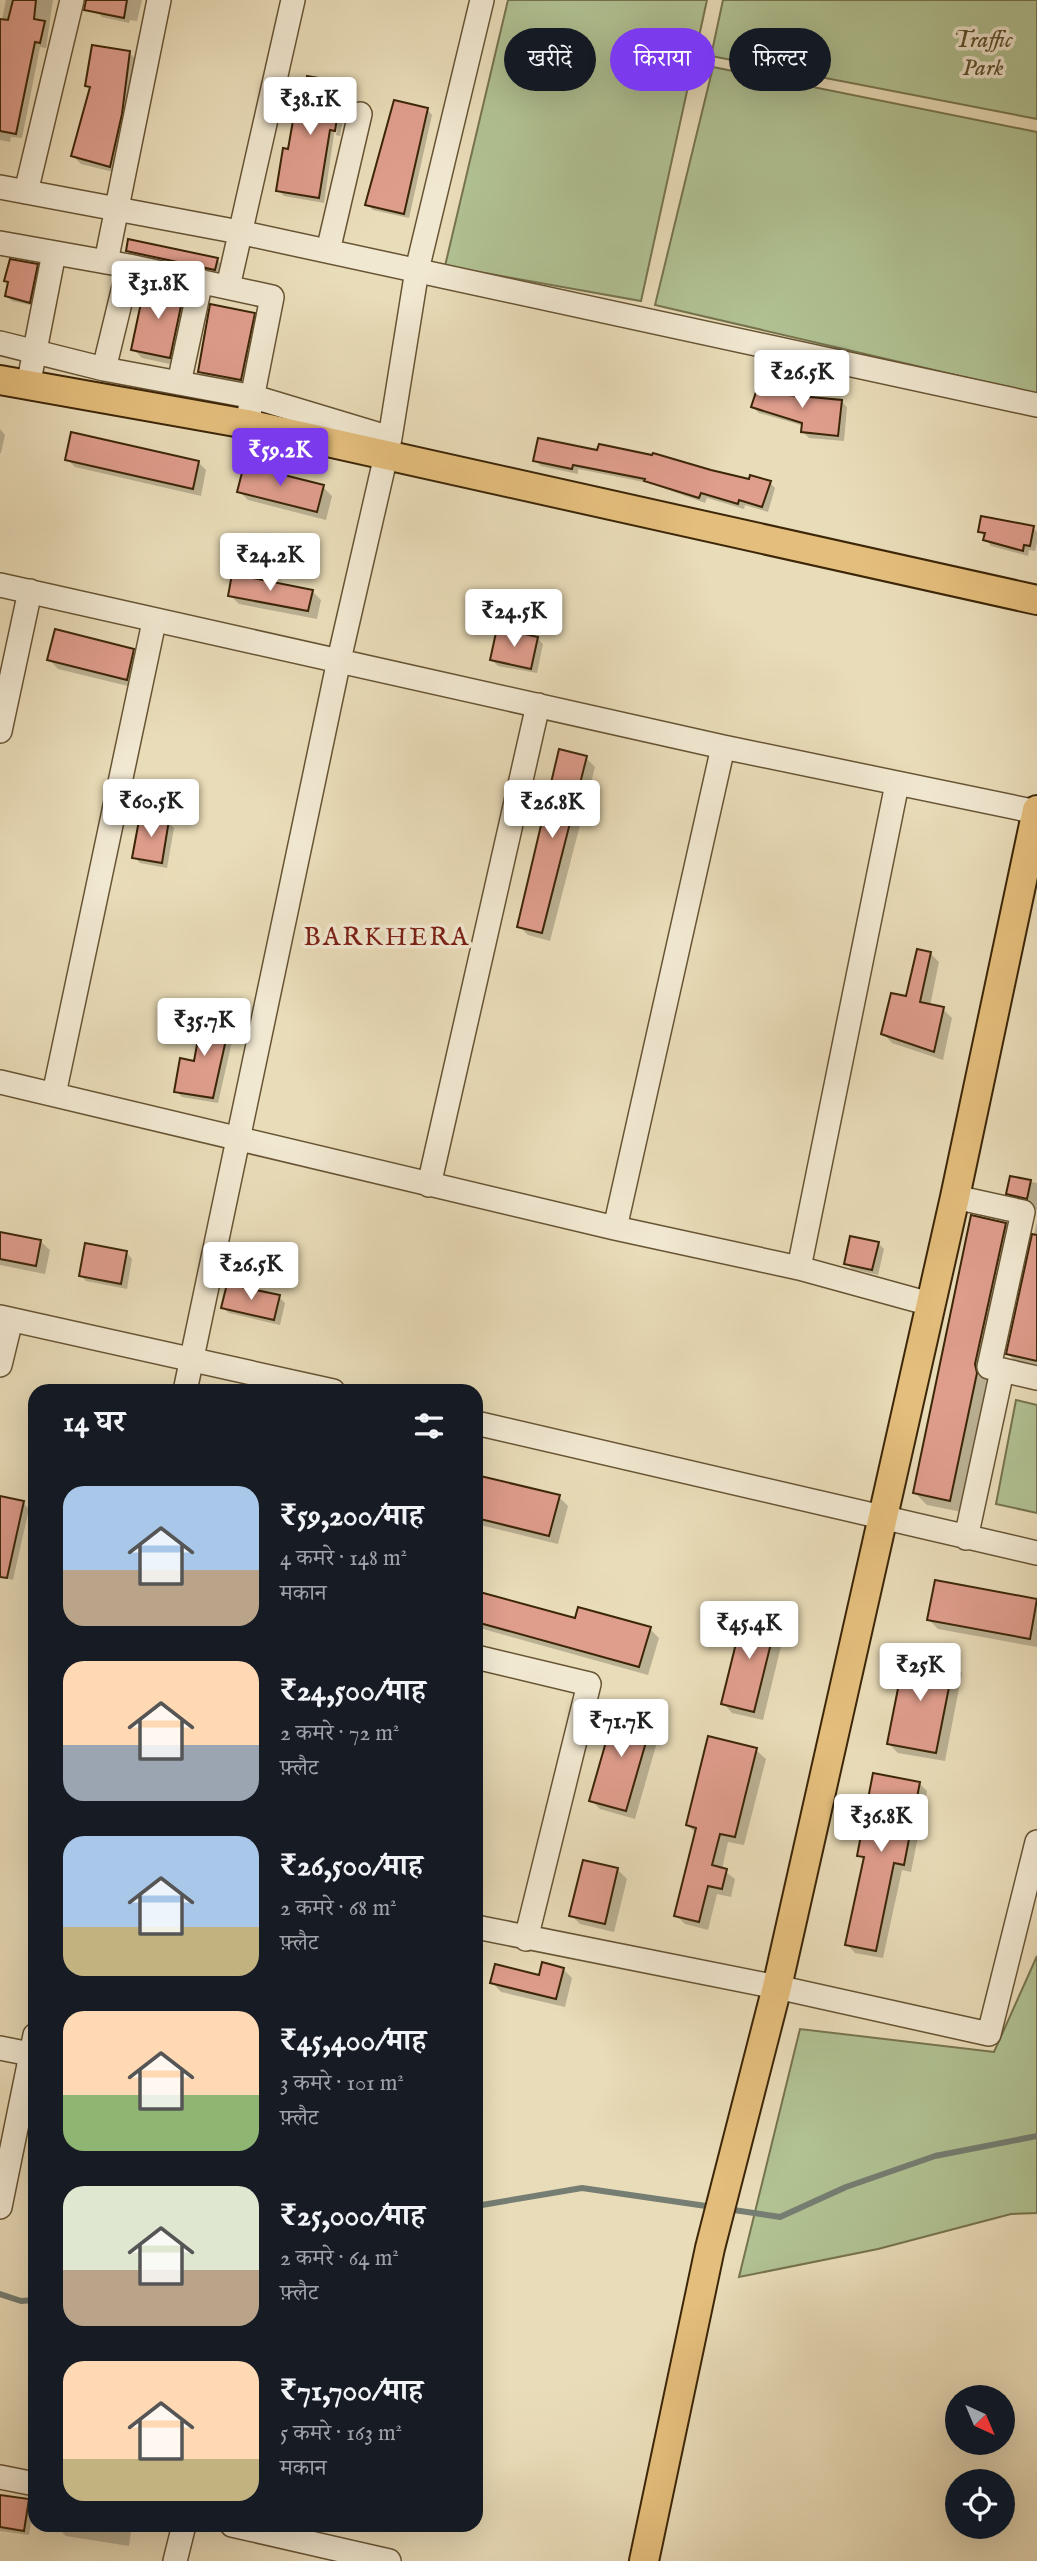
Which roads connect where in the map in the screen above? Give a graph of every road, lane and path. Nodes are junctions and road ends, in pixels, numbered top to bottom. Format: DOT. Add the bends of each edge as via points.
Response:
graph roads {
  1 [pos="72,0"];
  2 [pos="159,0"];
  3 [pos="293,0"];
  4 [pos="482,0"];
  5 [pos="360,114"];
  6 [pos="0,187"];
  7 [pos="26,192"];
  8 [pos="117,207"];
  9 [pos="239,232"];
  10 [pos="0,243"];
  11 [pos="328,251"];
  12 [pos="54,253"];
  13 [pos="106,262"];
  14 [pos="129,266"];
  15 [pos="417,270"];
  16 [pos="201,281"];
  17 [pos="229,287"];
  18 [pos="0,343"];
  19 [pos="34,353"];
  20 [pos="104,369"];
  21 [pos="0,380"];
  22 [pos="179,383"];
  23 [pos="28,386"];
  24 [pos="1037,405"];
  25 [pos="251,411"];
  26 [pos="388,447"];
  27 [pos="0,585"];
  28 [pos="30,592"];
  29 [pos="1037,600"];
  30 [pos="154,622"];
  31 [pos="339,660"];
  32 [pos="538,705"];
  33 [pos="0,731"];
  34 [pos="723,747"];
  35 [pos="897,784"];
  36 [pos="1037,811"];
  37 [pos="0,1082"];
  38 [pos="54,1094"];
  39 [pos="239,1141"];
  40 [pos="429,1185"];
  41 [pos="955,1197"];
  42 [pos="615,1228"];
  43 [pos="799,1268"];
  44 [pos="930,1304"];
  45 [pos="5,1319"];
  46 [pos="192,1360"];
  47 [pos="0,1366"];
  48 [pos="1002,1371"];
  49 [pos="1037,1378"];
  50 [pos="187,1384"];
  51 [pos="301,1384"];
  52 [pos="483,1425"];
  53 [pos="883,1515"];
  54 [pos="966,1538"];
  55 [pos="1037,1552"];
  56 [pos="483,1659"];
  57 [pos="1037,1842"];
  58 [pos="483,1929"];
  59 [pos="526,1939"];
  60 [pos="777,1987"];
  61 [pos="28,2044"];
  62 [pos="0,2048"];
  63 [pos="28,2064"];
  64 [pos="0,2207"];
  65 [pos="0,2477"];
  66 [pos="28,2483"];
  67 [pos="182,2532"];
  68 [pos="263,2532"];
  69 [pos="175,2561"];
  70 [pos="389,2561"];
  71 [pos="644,2561"];
  1 -- 7 [label="street"];
  2 -- 8 [label="street"];
  3 -- 9 [label="street"];
  4 -- 15 [label="street"];
  5 -- 11 [label="street"];
  6 -- 7 [label="street"];
  7 -- 8 [label="street"];
  8 -- 9 [label="street"];
  8 -- 13 [label="street"];
  9 -- 11 [label="street"];
  9 -- 17 [label="street"];
  10 -- 12 [label="street"];
  11 -- 15 [label="street"];
  12 -- 13 [label="street"];
  12 -- 19 [label="street"];
  13 -- 14 [label="street"];
  14 -- 16 [label="street"];
  14 -- 20 [label="street"];
  15 -- 24 [label="street"];
  15 -- 26 [label="street"];
  16 -- 17 [label="street"];
  16 -- 22 [label="street"];
  17 -- 25 [label="street" via="272,297"];
  18 -- 19 [label="street"];
  19 -- 20 [label="street"];
  19 -- 23 [label="street"];
  20 -- 22 [label="street"];
  21 -- 23 [label="main road"];
  22 -- 25 [label="street"];
  23 -- 25 [label="main road"];
  25 -- 26 [label="main road"];
  26 -- 29 [label="main road"];
  26 -- 31 [label="street"];
  27 -- 28 [label="street"];
  28 -- 30 [label="street"];
  28 -- 33 [label="street"];
  30 -- 31 [label="street"];
  30 -- 38 [label="street"];
  31 -- 32 [label="street"];
  31 -- 39 [label="street"];
  32 -- 34 [label="street"];
  32 -- 40 [label="street"];
  34 -- 35 [label="street"];
  34 -- 42 [label="street"];
  35 -- 36 [label="street"];
  35 -- 43 [label="street"];
  36 -- 41 [label="main road"];
  37 -- 38 [label="street"];
  38 -- 39 [label="street"];
  39 -- 40 [label="street"];
  39 -- 46 [label="street"];
  40 -- 42 [label="street"];
  41 -- 44 [label="main road"];
  41 -- 48 [label="street" via="1023,1212 989,1367"];
  42 -- 43 [label="street"];
  43 -- 44 [label="street"];
  44 -- 53 [label="main road"];
  45 -- 46 [label="street"];
  45 -- 47 [label="street"];
  46 -- 50 [label="street"];
  46 -- 51 [label="street"];
  48 -- 49 [label="street"];
  48 -- 54 [label="street"];
  52 -- 53 [label="street"];
  53 -- 54 [label="street"];
  53 -- 60 [label="main road"];
  54 -- 55 [label="street"];
  56 -- 59 [label="street" via="589,1684"];
  57 -- 60 [label="street" via="989,2034"];
  58 -- 59 [label="street"];
  59 -- 60 [label="street"];
  60 -- 71 [label="main road" via="710,2248"];
  61 -- 62 [label="street"];
  63 -- 64 [label="street"];
  65 -- 66 [label="street"];
  67 -- 69 [label="street"];
  68 -- 70 [label="street"];
}
